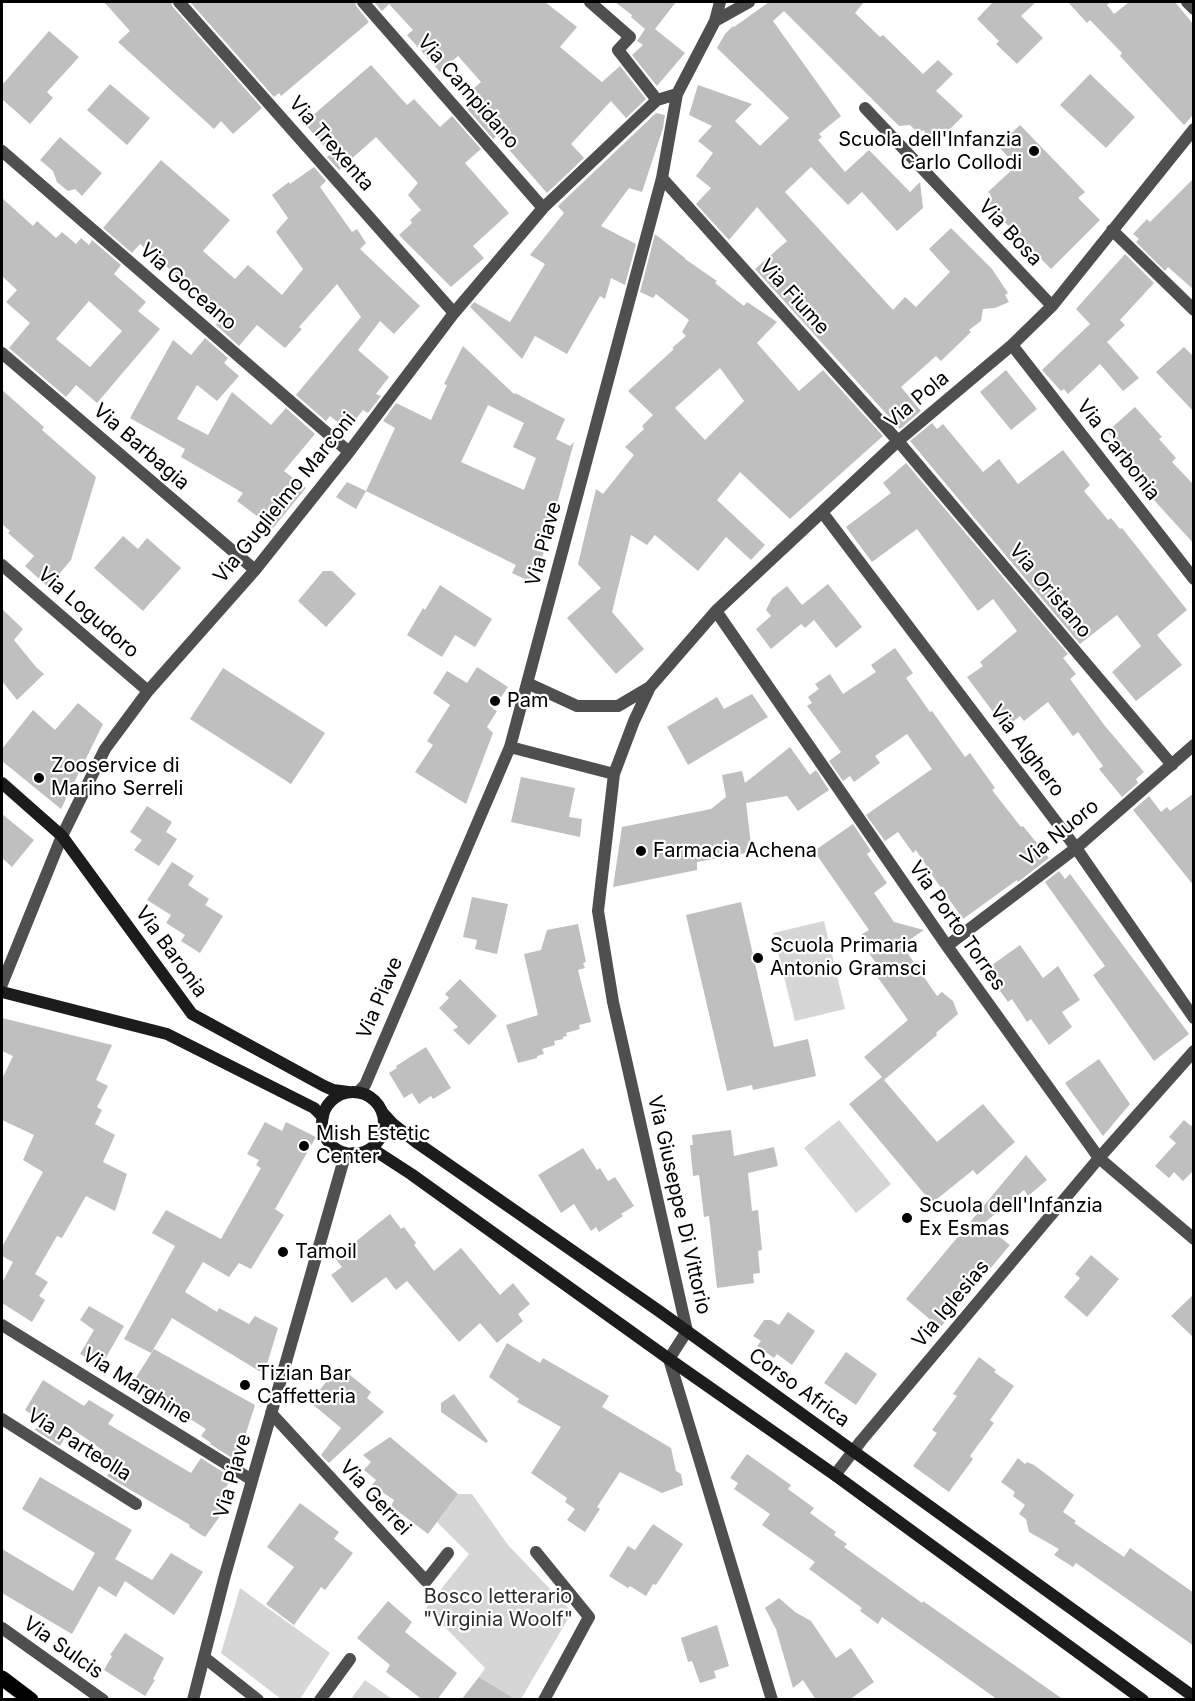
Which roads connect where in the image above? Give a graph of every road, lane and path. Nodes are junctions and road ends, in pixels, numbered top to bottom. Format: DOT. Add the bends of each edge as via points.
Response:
graph roads {
  1 [pos="179,2"];
  2 [pos="363,2"];
  3 [pos="590,2"];
  4 [pos="720,2"];
  5 [pos="749,2"];
  6 [pos="1187,2"];
  7 [pos="1194,9"];
  8 [pos="715,21"];
  9 [pos="677,94"];
  10 [pos="657,100"];
  11 [pos="865,108"];
  12 [pos="1194,129"];
  13 [pos="2,151"];
  14 [pos="662,178"];
  15 [pos="543,208"];
  16 [pos="1112,230"];
  17 [pos="1052,306"];
  18 [pos="1194,310"];
  19 [pos="454,313"];
  20 [pos="1012,345"];
  21 [pos="2,352"];
  22 [pos="898,441"];
  23 [pos="350,452"];
  24 [pos="822,512"];
  25 [pos="2,565"];
  26 [pos="255,570"];
  27 [pos="1194,579"];
  28 [pos="716,611"];
  29 [pos="527,682"];
  30 [pos="650,687"];
  31 [pos="148,690"];
  32 [pos="1194,746"];
  33 [pos="510,747"];
  34 [pos="1172,765"];
  35 [pos="614,774"];
  36 [pos="2,783"];
  37 [pos="62,836"];
  38 [pos="1076,848"];
  39 [pos="947,946"];
  40 [pos="2,984"];
  41 [pos="2,992"];
  42 [pos="1194,1018"];
  43 [pos="1194,1051"];
  44 [pos="360,1091"];
  45 [pos="382,1112"];
  46 [pos="319,1123"];
  47 [pos="371,1148"];
  48 [pos="345,1157"];
  49 [pos="1099,1158"];
  50 [pos="1194,1239"];
  51 [pos="2,1325"];
  52 [pos="687,1331"];
  53 [pos="669,1359"];
  54 [pos="271,1413"];
  55 [pos="2,1419"];
  56 [pos="854,1451"];
  57 [pos="835,1475"];
  58 [pos="252,1480"];
  59 [pos="136,1504"];
  60 [pos="448,1552"];
  61 [pos="536,1552"];
  62 [pos="2,1628"];
  63 [pos="205,1658"];
  64 [pos="350,1659"];
  65 [pos="2,1678"];
  66 [pos="1194,1697"];
  67 [pos="32,1700"];
  68 [pos="103,1700"];
  69 [pos="193,1700"];
  70 [pos="258,1700"];
  71 [pos="320,1700"];
  72 [pos="544,1700"];
  73 [pos="772,1700"];
  74 [pos="1143,1700"];
  1 -- 19 [label="street, Via Trexenta"];
  2 -- 15 [label="street, Via Campidano"];
  3 -- 10 [label="street" via="630,37 618,50"];
  4 -- 8 [label="street, Via Piave"];
  5 -- 8 [label="street"];
  6 -- 7 [label="street"];
  8 -- 9 [label="street, Via Piave"];
  9 -- 10 [label="street, Via Guglielmo Marconi"];
  9 -- 14 [label="street, Via Piave"];
  10 -- 15 [label="street, Via Guglielmo Marconi"];
  11 -- 17 [label="street, Via Bosa"];
  12 -- 16 [label="street, Via Pola"];
  13 -- 23 [label="street, Via Goceano"];
  14 -- 22 [label="street, Via Fiume"];
  14 -- 29 [label="street, Via Piave"];
  15 -- 19 [label="street, Via Guglielmo Marconi"];
  16 -- 17 [label="street, Via Pola"];
  16 -- 18 [label="street"];
  17 -- 20 [label="street, Via Pola"];
  19 -- 23 [label="street, Via Guglielmo Marconi"];
  20 -- 22 [label="street, Via Pola"];
  20 -- 27 [label="street, Via Carbonia"];
  21 -- 26 [label="street, Via Barbagia"];
  22 -- 24 [label="street, Via Pola"];
  22 -- 34 [label="street, Via Oristano"];
  23 -- 26 [label="street, Via Guglielmo Marconi"];
  24 -- 28 [label="street, Via Pola"];
  24 -- 38 [label="street, Via Alghero"];
  25 -- 31 [label="street, Via Logudoro"];
  26 -- 31 [label="street, Via Guglielmo Marconi"];
  28 -- 30 [label="street, Via Pola"];
  28 -- 39 [label="street, Via Porto Torres"];
  29 -- 30 [label="street, Via Pola" via="577,706 618,705"];
  29 -- 33 [label="street, Via Piave"];
  30 -- 35 [label="street, Via Pola"];
  31 -- 37 [label="street, Via Guglielmo Marconi" via="105,749"];
  32 -- 34 [label="street, Via Nuoro"];
  33 -- 35 [label="street"];
  33 -- 44 [label="street, Via Piave"];
  34 -- 38 [label="street, Via Nuoro"];
  35 -- 52 [label="street, Via Giuseppe Di Vittorio" via="598,911 613,1002"];
  36 -- 37 [label="street, Via Baronia"];
  37 -- 40 [label="street, Via Guglielmo Marconi"];
  37 -- 44 [label="street, Via Baronia" via="192,1014 324,1086"];
  38 -- 39 [label="street, Via Nuoro"];
  38 -- 42 [label="street, Via Alghero"];
  39 -- 49 [label="street, Via Porto Torres"];
  41 -- 46 [label="street" via="167,1034 314,1108"];
  43 -- 49 [label="street, Via Iglesias"];
  44 -- 45 [label="street, Corso Africa"];
  44 -- 46 [label="street" via="342,1094 332,1101"];
  45 -- 47 [label="street" via="381,1136"];
  45 -- 52 [label="street, Corso Africa" via="423,1147"];
  46 -- 48 [label="path"];
  46 -- 48 [label="street" via="327,1140"];
  47 -- 48 [label="street"];
  47 -- 53 [label="street"];
  48 -- 54 [label="street, Via Piave"];
  49 -- 50 [label="street, Via Porto Torres"];
  49 -- 56 [label="street, Via Iglesias"];
  51 -- 58 [label="street, Via Marghine"];
  52 -- 53 [label="street, Via Giuseppe Di Vittorio"];
  52 -- 56 [label="street, Corso Africa"];
  53 -- 57 [label="street"];
  53 -- 73 [label="street"];
  54 -- 58 [label="street, Via Piave"];
  54 -- 60 [label="street, Via Gerrei" via="426,1581"];
  55 -- 59 [label="street, Via Parteolla"];
  56 -- 57 [label="street, Via Iglesias"];
  56 -- 66 [label="street, Corso Africa"];
  57 -- 74 [label="street"];
  58 -- 63 [label="street, Via Piave"];
  61 -- 72 [label="street" via="589,1617"];
  62 -- 68 [label="street, Via Sulcis"];
  63 -- 69 [label="street, Via Piave"];
  63 -- 70 [label="street"];
  64 -- 71 [label="street"];
  65 -- 67 [label="main road"];
}
